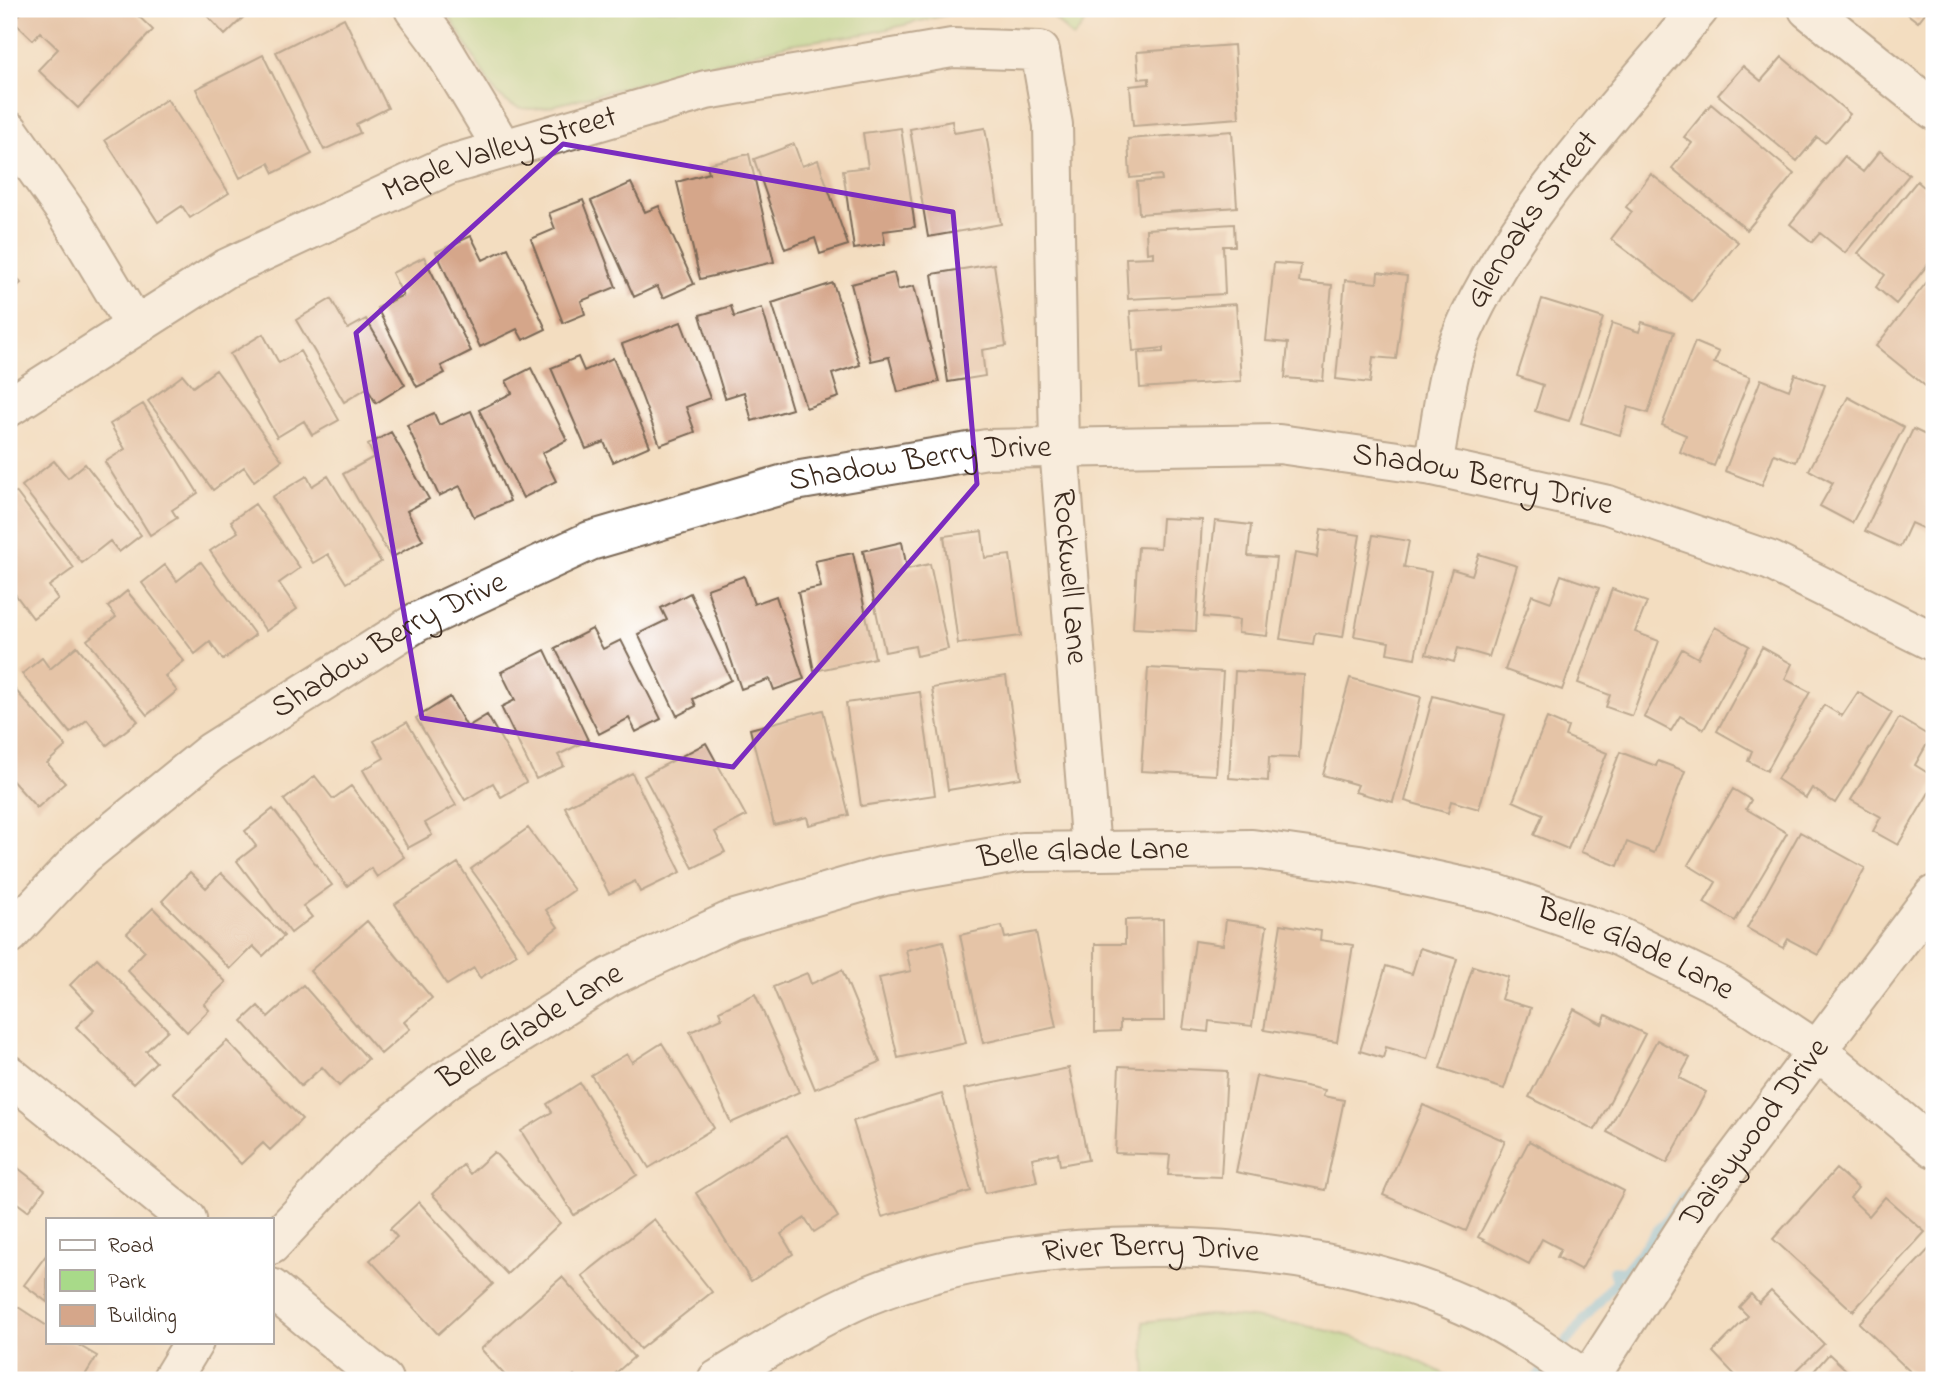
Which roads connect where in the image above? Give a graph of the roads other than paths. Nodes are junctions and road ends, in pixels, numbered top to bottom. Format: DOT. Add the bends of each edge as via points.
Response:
graph roads {
  1 [pos="414,9"];
  2 [pos="1699,9"];
  3 [pos="1808,9"];
  4 [pos="1040,51"];
  5 [pos="1934,110"];
  6 [pos="9,131"];
  7 [pos="503,149"];
  8 [pos="135,326"];
  9 [pos="9,407"];
  10 [pos="1059,447"];
  11 [pos="1433,466"];
  12 [pos="1934,642"];
  13 [pos="1091,851"];
  14 [pos="1934,895"];
  15 [pos="9,935"];
  16 [pos="1818,1051"];
  17 [pos="9,1074"];
  18 [pos="1934,1148"];
  19 [pos="186,1218"];
  20 [pos="273,1243"];
  21 [pos="273,1290"];
  22 [pos="193,1344"];
  23 [pos="171,1380"];
  24 [pos="383,1380"];
  25 [pos="717,1380"];
  26 [pos="1587,1380"];
  1 -- 7 [label="street"];
  2 -- 11 [label="street, Glenoaks Street" via="1564,174 1489,276 1458,344"];
  3 -- 5 [label="street"];
  4 -- 7 [label="street, Maple Valley Street" via="952,48 706,90"];
  4 -- 10 [label="street, Rockwell Lane" via="1053,125"];
  6 -- 8 [label="street" via="69,216"];
  7 -- 8 [label="street, Maple Valley Street" via="449,165 225,269"];
  8 -- 9 [label="street, Maple Valley Street"];
  10 -- 11 [label="street, Shadow Berry Drive" via="1279,444"];
  10 -- 13 [label="street, Rockwell Lane"];
  10 -- 15 [label="street, Shadow Berry Drive" via="987,449 795,481 590,541 417,622 211,752 84,855"];
  11 -- 12 [label="street, Shadow Berry Drive" via="1608,505 1758,556"];
  13 -- 16 [label="street, Belle Glade Lane" via="1252,849 1359,863 1497,894 1627,940 1720,986"];
  13 -- 20 [label="street, Belle Glade Lane" via="1023,852 884,876 732,920 610,977 446,1080 358,1152"];
  14 -- 16 [label="street, Daisywood Drive"];
  16 -- 18 [label="street, Belle Glade Lane"];
  16 -- 26 [label="street, Daisywood Drive" via="1705,1199"];
  17 -- 19 [label="street"];
  21 -- 24 [label="street"];
  22 -- 23 [label="street"];
  25 -- 26 [label="street, River Berry Drive" via="800,1327 871,1295 972,1265 1058,1250 1226,1248 1287,1256 1387,1279 1462,1304 1520,1332"];
}
